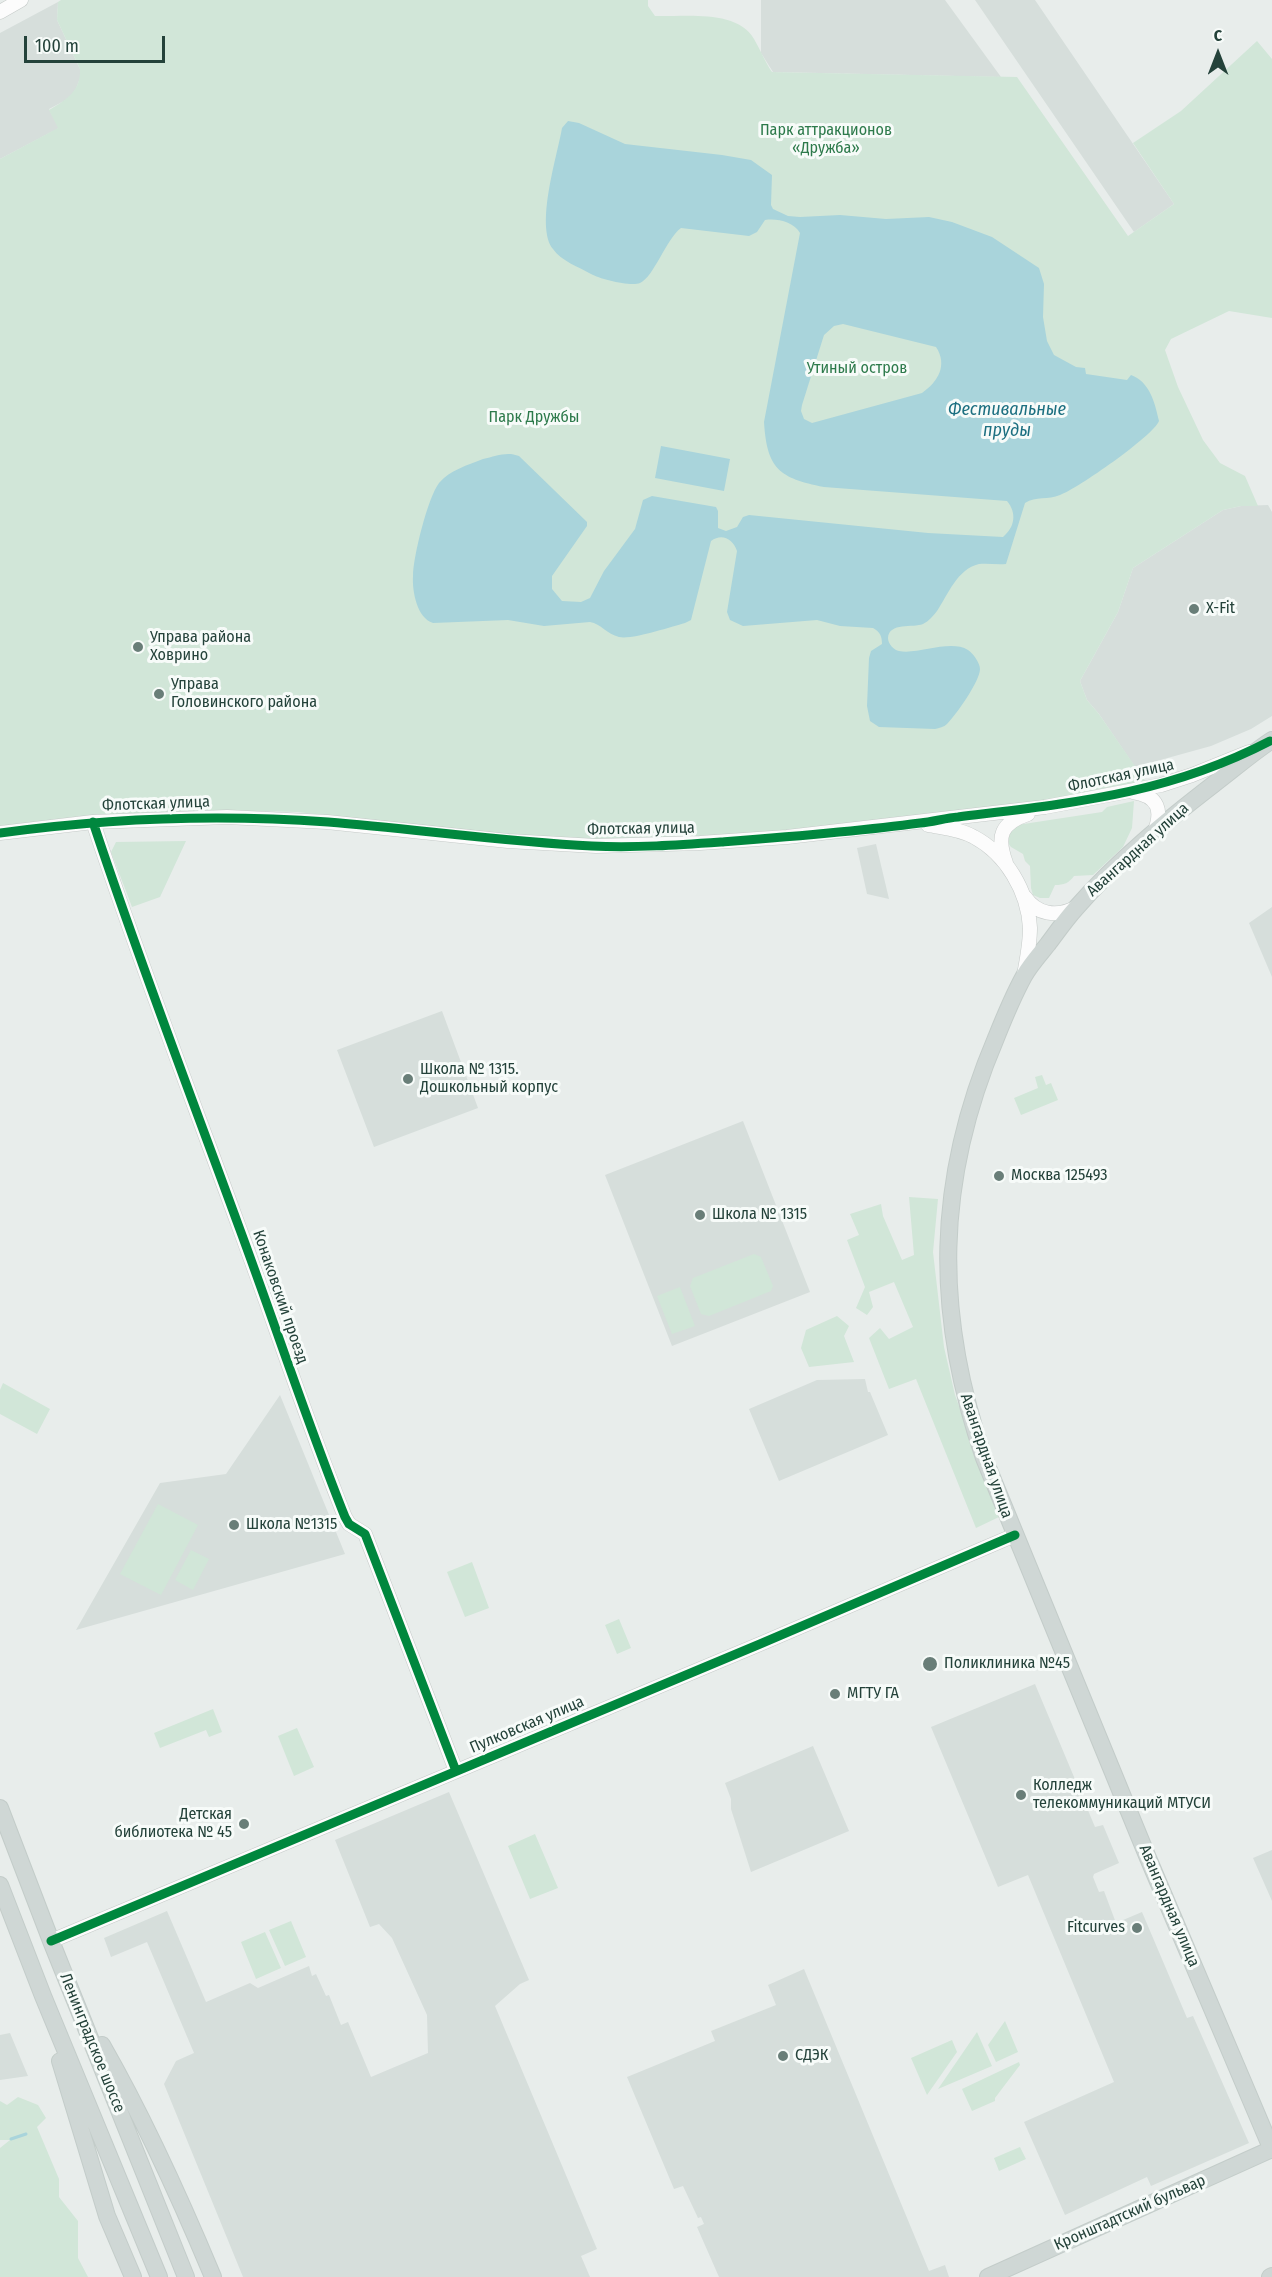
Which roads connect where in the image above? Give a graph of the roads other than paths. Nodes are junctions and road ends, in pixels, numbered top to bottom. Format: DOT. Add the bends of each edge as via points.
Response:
graph roads {
  1 [pos="21,0"];
  2 [pos="0,12"];
  3 [pos="1271,740"];
  4 [pos="1131,792"];
  5 [pos="1045,807"];
  6 [pos="93,822"];
  7 [pos="921,823"];
  8 [pos="0,833"];
  9 [pos="1154,833"];
  10 [pos="1007,865"];
  11 [pos="1021,890"];
  12 [pos="1075,908"];
  13 [pos="1024,976"];
  14 [pos="1015,1535"];
  15 [pos="456,1772"];
  16 [pos="0,1808"];
  17 [pos="0,1885"];
  18 [pos="51,1941"];
  19 [pos="69,1986"];
  20 [pos="43,1996"];
  21 [pos="1272,2150"];
  22 [pos="133,2277"];
  23 [pos="159,2277"];
  24 [pos="186,2277"];
  25 [pos="213,2277"];
  26 [pos="988,2277"];
  1 -- 2 [label="street"];
  3 -- 4 [label="street, Флотская улица" via="1192,775"];
  3 -- 9 [label="main road, Авангардная улица"];
  4 -- 5 [label="street, Флотская улица"];
  4 -- 9 [label="street, Флотская улица" via="1148,795 1157,807"];
  5 -- 7 [label="street, Флотская улица"];
  5 -- 10 [label="street, Флотская улица" via="1007,824 1001,841"];
  6 -- 7 [label="street, Флотская улица" via="227,817 596,846 773,838"];
  6 -- 8 [label="street, Флотская улица"];
  6 -- 15 [label="street, Конаковский проезд" via="297,1394 345,1517 365,1534"];
  7 -- 10 [label="street, Авангардная улица" via="973,836"];
  9 -- 12 [label="main road, Авангардная улица"];
  10 -- 11 [label="street, Авангардная улица"];
  11 -- 12 [label="street" via="1029,903 1047,914"];
  11 -- 13 [label="street, Авангардная улица" via="1030,927"];
  12 -- 13 [label="main road, Авангардная улица"];
  13 -- 14 [label="main road, Авангардная улица" via="973,1098 950,1204 947,1257 950,1314 962,1387 984,1458"];
  14 -- 15 [label="street, Пулковская улица"];
  14 -- 21 [label="main road, Авангардная улица"];
  15 -- 18 [label="street, Пулковская улица"];
  16 -- 18 [label="main road, Ленинградское шоссе"];
  17 -- 20 [label="main road, Ленинградское шоссе"];
  18 -- 19 [label="main road, Ленинградское шоссе"];
  19 -- 24 [label="main road, Ленинградское шоссе"];
  19 -- 25 [label="main road" via="127,2088 176,2188"];
  20 -- 22 [label="main road" via="88,2159"];
  20 -- 23 [label="main road, Ленинградское шоссе"];
  21 -- 26 [label="main road, Кронштадтский бульвар"];
}
